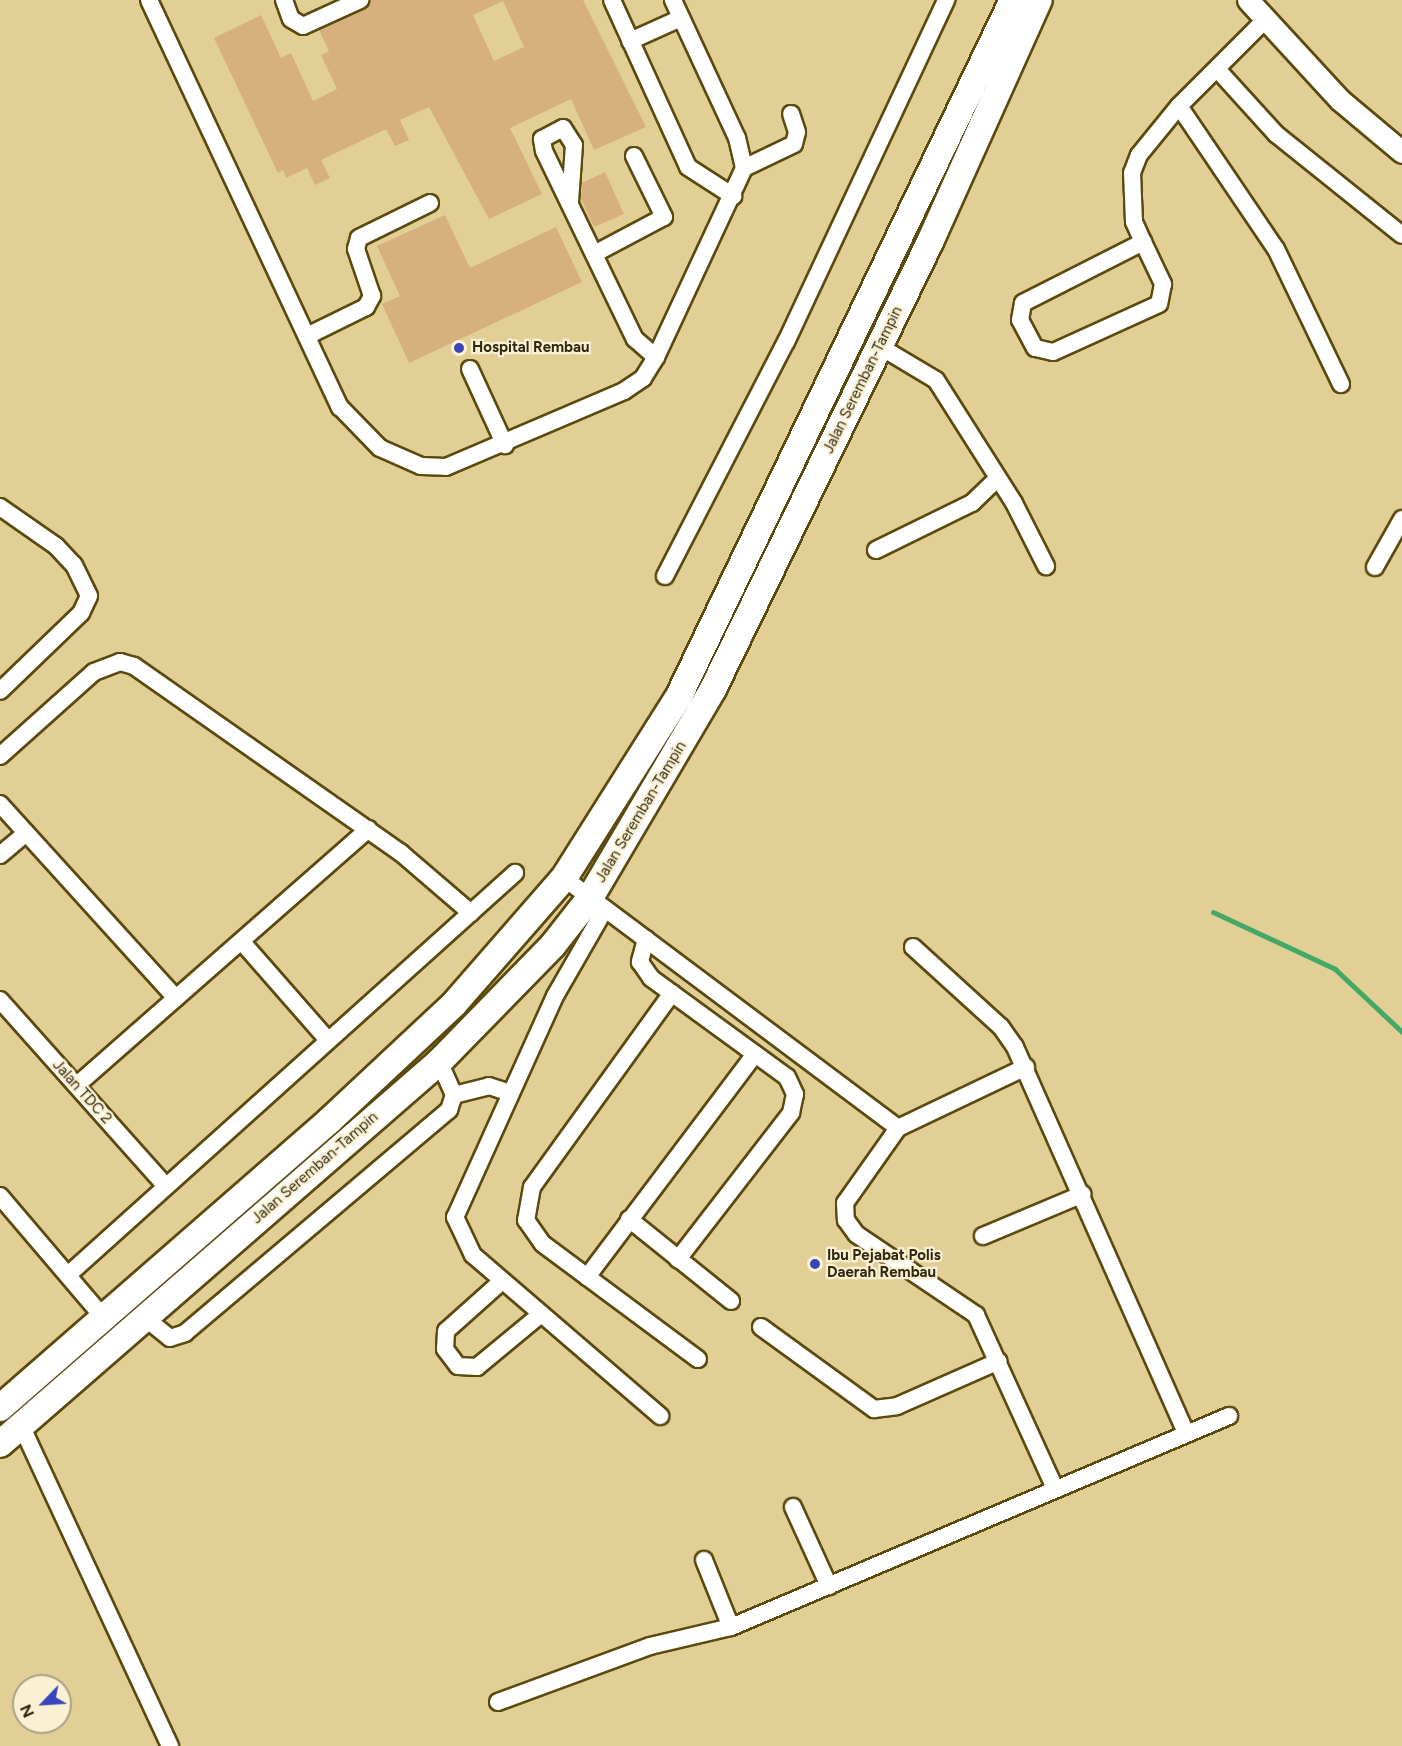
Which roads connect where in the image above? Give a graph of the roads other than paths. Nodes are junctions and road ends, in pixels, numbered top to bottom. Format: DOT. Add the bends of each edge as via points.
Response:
graph roads {
  1 [pos="149,0"];
  2 [pos="284,0"];
  3 [pos="360,0"];
  4 [pos="612,0"];
  5 [pos="673,0"];
  6 [pos="946,0"];
  7 [pos="1012,0"];
  8 [pos="1039,0"];
  9 [pos="1248,0"];
  10 [pos="681,18"];
  11 [pos="1265,20"];
  12 [pos="630,41"];
  13 [pos="1217,69"];
  14 [pos="1179,106"];
  15 [pos="791,114"];
  16 [pos="1402,152"];
  17 [pos="634,156"];
  18 [pos="744,168"];
  19 [pos="733,195"];
  20 [pos="570,202"];
  21 [pos="430,203"];
  22 [pos="1402,235"];
  23 [pos="1143,242"];
  24 [pos="594,254"];
  25 [pos="307,336"];
  26 [pos="879,346"];
  27 [pos="656,357"];
  28 [pos="470,369"];
  29 [pos="1341,384"];
  30 [pos="505,445"];
  31 [pos="998,478"];
  32 [pos="0,507"];
  33 [pos="1402,519"];
  34 [pos="876,550"];
  35 [pos="1046,566"];
  36 [pos="1375,567"];
  37 [pos="665,576"];
  38 [pos="0,691"];
  39 [pos="0,756"];
  40 [pos="0,804"];
  41 [pos="368,829"];
  42 [pos="26,833"];
  43 [pos="0,855"];
  44 [pos="515,873"];
  45 [pos="564,878"];
  46 [pos="597,903"];
  47 [pos="471,913"];
  48 [pos="646,939"];
  49 [pos="242,942"];
  50 [pos="912,947"];
  51 [pos="672,993"];
  52 [pos="176,998"];
  53 [pos="0,1000"];
  54 [pos="326,1038"];
  55 [pos="755,1054"];
  56 [pos="439,1062"];
  57 [pos="1026,1067"];
  58 [pos="77,1085"];
  59 [pos="510,1093"];
  60 [pos="454,1095"];
  61 [pos="898,1128"];
  62 [pos="164,1184"];
  63 [pos="1083,1194"];
  64 [pos="0,1196"];
  65 [pos="629,1219"];
  66 [pos="983,1236"];
  67 [pos="678,1259"];
  68 [pos="69,1274"];
  69 [pos="587,1277"];
  70 [pos="502,1281"];
  71 [pos="731,1301"];
  72 [pos="541,1314"];
  73 [pos="102,1316"];
  74 [pos="144,1317"];
  75 [pos="761,1327"];
  76 [pos="698,1359"];
  77 [pos="999,1361"];
  78 [pos="25,1385"];
  79 [pos="44,1405"];
  80 [pos="0,1408"];
  81 [pos="660,1416"];
  82 [pos="1229,1416"];
  83 [pos="21,1425"];
  84 [pos="1186,1433"];
  85 [pos="0,1444"];
  86 [pos="1055,1488"];
  87 [pos="794,1507"];
  88 [pos="704,1560"];
  89 [pos="829,1586"];
  90 [pos="731,1627"];
  91 [pos="498,1702"];
  92 [pos="170,1746"];
  1 -- 25 [label="street"];
  2 -- 3 [label="street" via="291,19 303,26"];
  4 -- 12 [label="street"];
  5 -- 10 [label="street"];
  6 -- 37 [label="street" via="786,342"];
  7 -- 45 [label="highway, Jalan Seremban-Tampin" via="678,698"];
  8 -- 26 [label="highway, Jalan Seremban-Tampin"];
  9 -- 11 [label="main road"];
  10 -- 12 [label="street"];
  10 -- 18 [label="street" via="737,138"];
  11 -- 13 [label="street"];
  11 -- 16 [label="main road" via="1340,100"];
  12 -- 19 [label="street" via="688,167"];
  13 -- 14 [label="street"];
  13 -- 22 [label="street" via="1290,147"];
  14 -- 23 [label="street" via="1139,155 1132,173 1134,222"];
  14 -- 29 [label="street" via="1275,249"];
  15 -- 18 [label="street" via="797,132 794,144"];
  17 -- 24 [label="street" via="664,217"];
  18 -- 19 [label="street"];
  19 -- 27 [label="street"];
  20 -- 24 [label="street"];
  21 -- 25 [label="street" via="359,238 356,249 372,296 366,307"];
  23 -- 23 [label="street" via="1023,303 1020,320 1035,348 1053,352 1159,304 1163,284"];
  24 -- 27 [label="street" via="635,339"];
  25 -- 30 [label="street" via="340,407 359,431 388,453 421,466 446,467"];
  26 -- 31 [label="street" via="936,380"];
  26 -- 46 [label="highway, Jalan Seremban-Tampin" via="713,689"];
  27 -- 30 [label="street" via="643,378 624,391"];
  28 -- 30 [label="street"];
  31 -- 34 [label="street" via="972,503"];
  31 -- 35 [label="street"];
  32 -- 38 [label="street" via="62,552 89,596 81,613"];
  33 -- 36 [label="street"];
  39 -- 41 [label="street" via="94,672 120,662 134,666"];
  40 -- 42 [label="street"];
  41 -- 47 [label="street" via="451,891"];
  41 -- 49 [label="street"];
  42 -- 43 [label="street"];
  42 -- 52 [label="street"];
  44 -- 47 [label="street"];
  45 -- 46 [label="street"];
  45 -- 73 [label="highway, Jalan Seremban-Tampin" via="454,1004 329,1121"];
  46 -- 48 [label="street"];
  46 -- 56 [label="highway, Jalan Seremban-Tampin"];
  46 -- 59 [label="street"];
  47 -- 54 [label="street"];
  48 -- 51 [label="street" via="640,962"];
  48 -- 61 [label="street"];
  49 -- 52 [label="street"];
  49 -- 54 [label="street"];
  50 -- 57 [label="street" via="1001,1027"];
  51 -- 55 [label="street"];
  51 -- 69 [label="street" via="532,1187 526,1205 534,1234"];
  52 -- 58 [label="street"];
  53 -- 58 [label="street, Jalan TDC 2"];
  54 -- 62 [label="street"];
  55 -- 65 [label="street"];
  55 -- 67 [label="street" via="787,1077 795,1094 791,1113"];
  56 -- 60 [label="street"];
  56 -- 74 [label="highway, Jalan Seremban-Tampin"];
  57 -- 61 [label="street"];
  57 -- 63 [label="street"];
  58 -- 62 [label="street, Jalan TDC 2"];
  59 -- 60 [label="street" via="489,1086"];
  59 -- 70 [label="street" via="455,1217 463,1242"];
  60 -- 74 [label="street" via="449,1110 185,1333 170,1338"];
  61 -- 77 [label="street" via="845,1203 846,1220 856,1234 976,1315"];
  62 -- 68 [label="street"];
  63 -- 66 [label="street"];
  63 -- 84 [label="street"];
  64 -- 68 [label="street"];
  65 -- 67 [label="street"];
  65 -- 69 [label="street"];
  67 -- 71 [label="street"];
  68 -- 73 [label="street"];
  69 -- 76 [label="street"];
  70 -- 72 [label="street"];
  70 -- 72 [label="street" via="446,1331 445,1349 458,1366 477,1366"];
  72 -- 81 [label="street"];
  73 -- 78 [label="highway, Jalan Seremban-Tampin"];
  74 -- 79 [label="highway, Jalan Seremban-Tampin"];
  75 -- 77 [label="street" via="874,1409 897,1406"];
  77 -- 86 [label="street"];
  78 -- 79 [label="highway"];
  78 -- 80 [label="highway, Jalan Seremban-Tampin"];
  79 -- 83 [label="highway, Jalan Seremban-Tampin"];
  82 -- 84 [label="street"];
  83 -- 85 [label="highway, Jalan Seremban-Tampin"];
  83 -- 92 [label="street"];
  84 -- 86 [label="street"];
  86 -- 89 [label="street"];
  87 -- 89 [label="street"];
  88 -- 90 [label="street"];
  89 -- 90 [label="street"];
  90 -- 91 [label="street" via="650,1646"];
}
